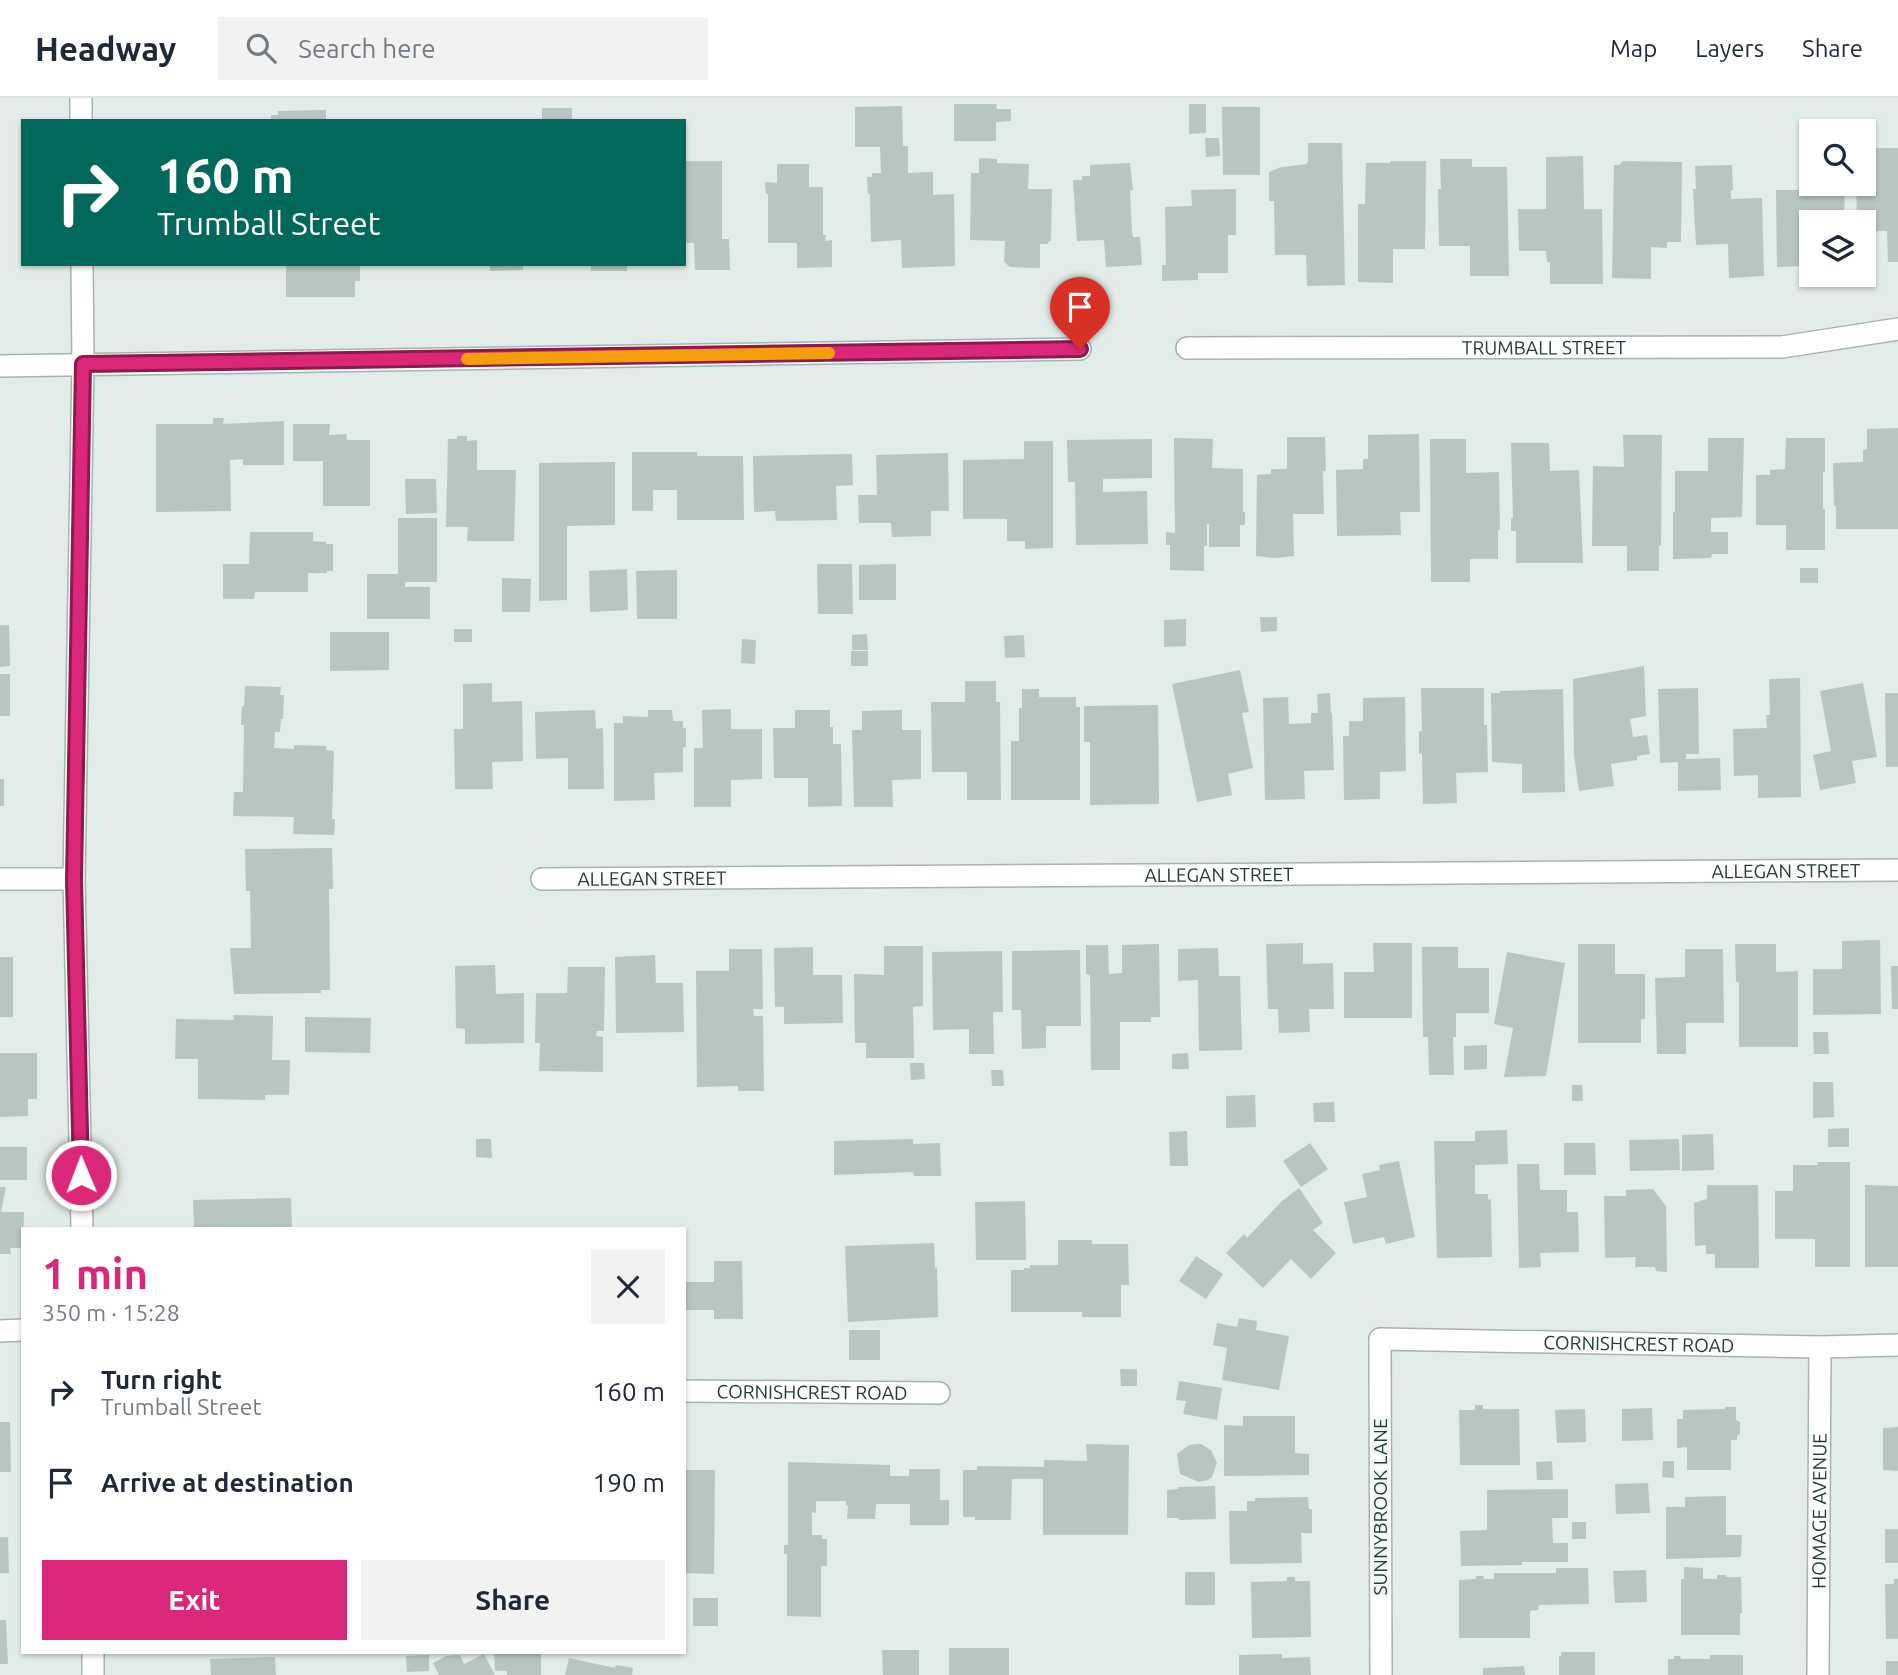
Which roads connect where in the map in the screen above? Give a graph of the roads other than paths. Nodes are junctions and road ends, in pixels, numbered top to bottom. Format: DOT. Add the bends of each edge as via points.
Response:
graph roads {
  1 [pos="81,98"];
  2 [pos="81,119"];
  3 [pos="82,266"];
  4 [pos="1898,328"];
  5 [pos="1187,348"];
  6 [pos="1080,349"];
  7 [pos="83,364"];
  8 [pos="0,366"];
  9 [pos="1898,870"];
  10 [pos="0,879"];
  11 [pos="74,879"];
  12 [pos="542,879"];
  13 [pos="82,1227"];
  14 [pos="21,1330"];
  15 [pos="0,1331"];
  16 [pos="1380,1339"];
  17 [pos="1898,1345"];
  18 [pos="1820,1347"];
  19 [pos="686,1391"];
  20 [pos="939,1393"];
  21 [pos="93,1654"];
  22 [pos="93,1675"];
  23 [pos="1381,1675"];
  24 [pos="1818,1675"];
  1 -- 2 [label="street"];
  3 -- 7 [label="street"];
  4 -- 5 [label="street, TRUMBALL STREET" via="1782,347"];
  6 -- 7 [label="street"];
  7 -- 8 [label="street"];
  7 -- 11 [label="street"];
  9 -- 12 [label="street, ALLEGAN STREET"];
  10 -- 11 [label="street"];
  11 -- 13 [label="street"];
  14 -- 15 [label="street"];
  16 -- 18 [label="street, CORNISHCREST ROAD"];
  16 -- 23 [label="street, SUNNYBROOK LANE"];
  17 -- 18 [label="street, CORNISHCREST ROAD"];
  18 -- 24 [label="street, HOMAGE AVENUE"];
  19 -- 20 [label="street, CORNISHCREST ROAD"];
  21 -- 22 [label="street"];
}
